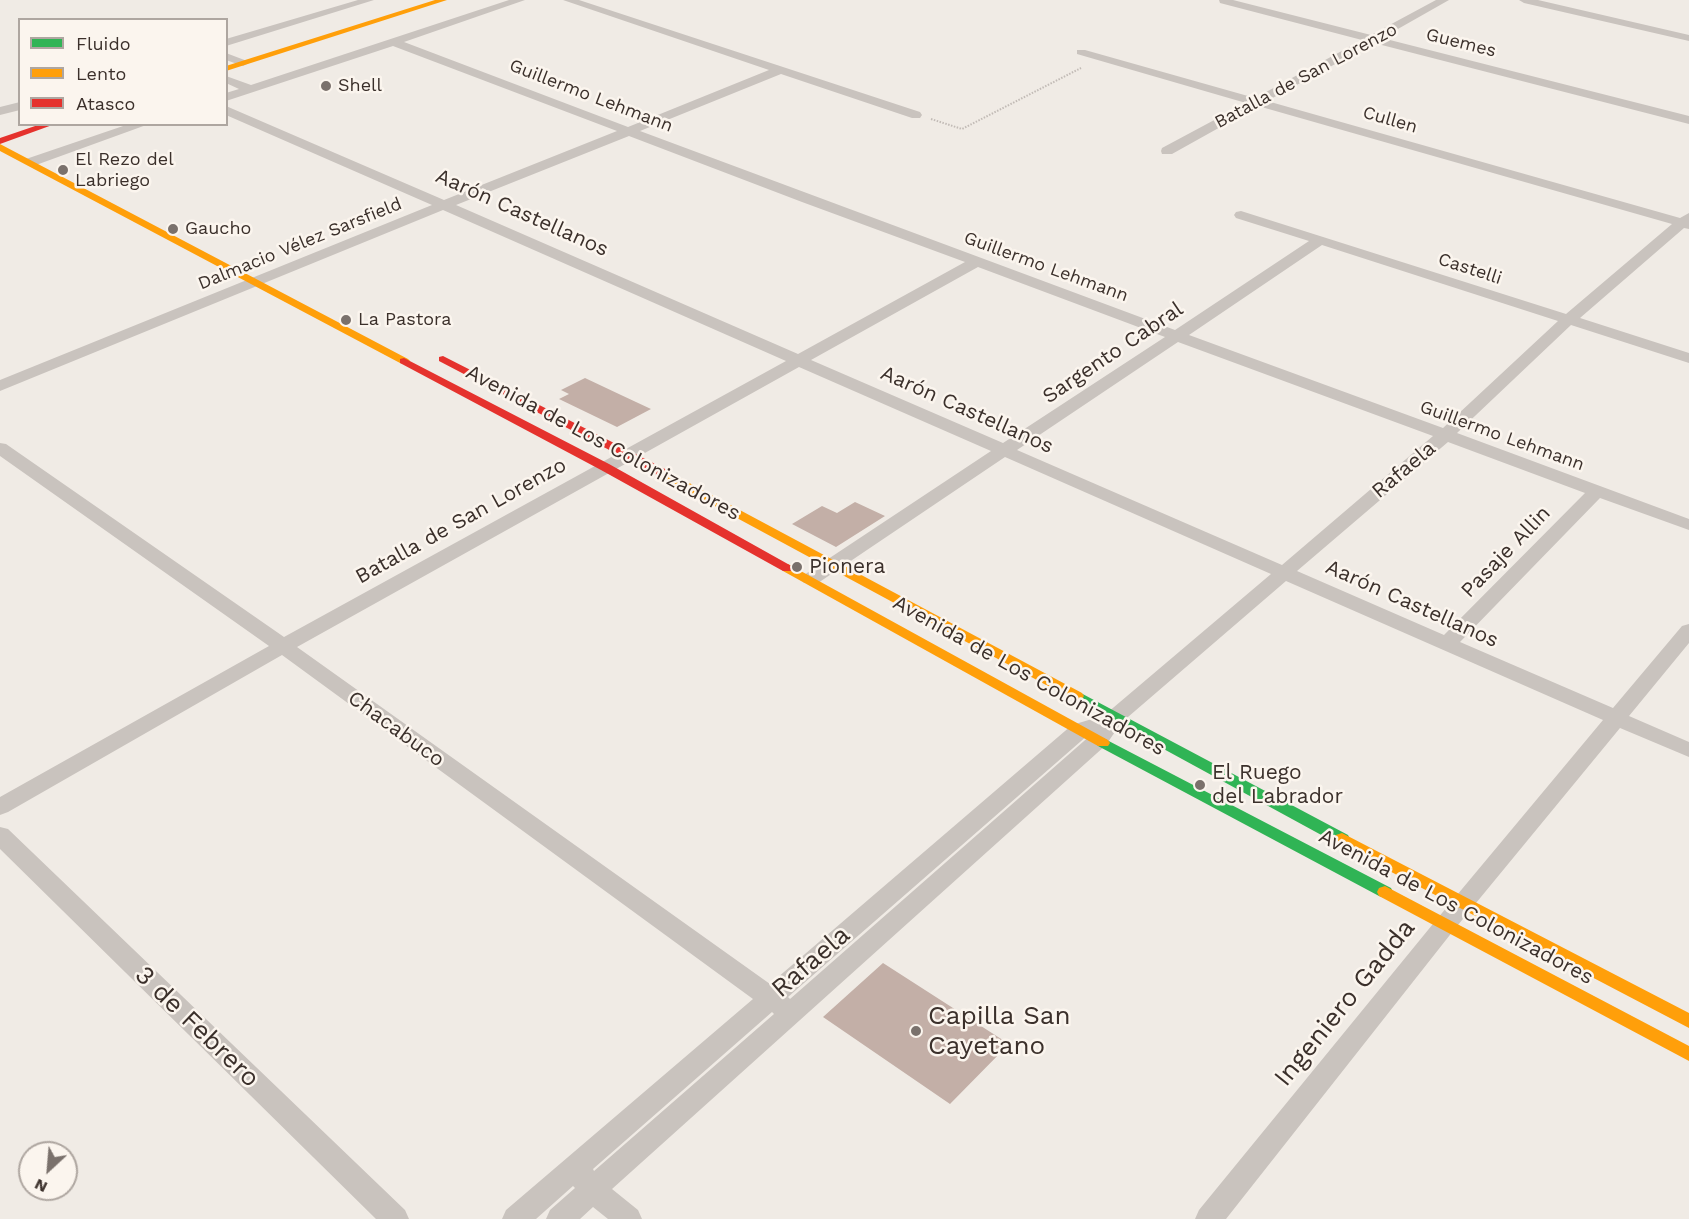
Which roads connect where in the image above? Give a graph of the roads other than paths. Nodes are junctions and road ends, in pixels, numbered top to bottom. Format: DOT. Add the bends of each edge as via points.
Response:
graph roads {
  1 [pos="369,0"];
  2 [pos="443,0"];
  3 [pos="520,0"];
  4 [pos="568,0"];
  5 [pos="1444,0"];
  6 [pos="1524,0"];
  7 [pos="1224,1"];
  8 [pos="1689,38"];
  9 [pos="1373,39"];
  10 [pos="317,40"];
  11 [pos="391,41"];
  12 [pos="228,43"];
  13 [pos="1081,52"];
  14 [pos="353,54"];
  15 [pos="228,57"];
  16 [pos="243,63"];
  17 [pos="228,68"];
  18 [pos="781,70"];
  19 [pos="228,80"];
  20 [pos="251,89"];
  21 [pos="228,96"];
  22 [pos="1259,101"];
  23 [pos="18,106"];
  24 [pos="0,111"];
  25 [pos="228,111"];
  26 [pos="916,115"];
  27 [pos="1689,120"];
  28 [pos="45,126"];
  29 [pos="137,126"];
  30 [pos="0,130"];
  31 [pos="631,131"];
  32 [pos="7,139"];
  33 [pos="0,147"];
  34 [pos="1167,151"];
  35 [pos="51,154"];
  36 [pos="31,162"];
  37 [pos="72,165"];
  38 [pos="446,204"];
  39 [pos="1240,215"];
  40 [pos="1687,222"];
  41 [pos="1319,241"];
  42 [pos="256,262"];
  43 [pos="977,262"];
  44 [pos="277,273"];
  45 [pos="255,281"];
  46 [pos="298,284"];
  47 [pos="1567,321"];
  48 [pos="1179,336"];
  49 [pos="425,350"];
  50 [pos="1689,358"];
  51 [pos="798,360"];
  52 [pos="0,386"];
  53 [pos="1444,436"];
  54 [pos="0,448"];
  55 [pos="1005,451"];
  56 [pos="627,454"];
  57 [pos="605,467"];
  58 [pos="1597,491"];
  59 [pos="1689,525"];
  60 [pos="833,566"];
  61 [pos="1282,572"];
  62 [pos="811,579"];
  63 [pos="1689,630"];
  64 [pos="1447,644"];
  65 [pos="282,646"];
  66 [pos="1114,718"];
  67 [pos="1617,718"];
  68 [pos="1089,735"];
  69 [pos="1689,750"];
  70 [pos="0,807"];
  71 [pos="0,835"];
  72 [pos="1462,903"];
  73 [pos="1444,925"];
  74 [pos="768,998"];
  75 [pos="790,1012"];
  76 [pos="1689,1021"];
  77 [pos="1689,1054"];
  78 [pos="575,1168"];
  79 [pos="593,1190"];
  80 [pos="395,1219"];
  81 [pos="516,1219"];
  82 [pos="561,1219"];
  83 [pos="628,1219"];
  84 [pos="1209,1219"];
  1 -- 12 [label="street"];
  2 -- 10 [label="main road"];
  3 -- 11 [label="street"];
  4 -- 18 [label="street"];
  5 -- 9 [label="street, Batalla de San Lorenzo"];
  6 -- 8 [label="street"];
  7 -- 9 [label="street, Guemes"];
  9 -- 22 [label="street, Batalla de San Lorenzo"];
  9 -- 27 [label="street, Guemes"];
  10 -- 14 [label="street"];
  10 -- 16 [label="main road"];
  11 -- 14 [label="street"];
  11 -- 31 [label="street, Guillermo Lehmann"];
  13 -- 22 [label="street, Cullen"];
  14 -- 20 [label="street"];
  15 -- 16 [label="street"];
  16 -- 17 [label="main road"];
  18 -- 26 [label="street"];
  18 -- 31 [label="street, Dalmacio Vélez Sarsfield"];
  19 -- 20 [label="street"];
  20 -- 21 [label="street"];
  22 -- 34 [label="street, Batalla de San Lorenzo"];
  22 -- 40 [label="street, Cullen"];
  23 -- 24 [label="street"];
  25 -- 38 [label="street, Aarón Castellanos"];
  28 -- 32 [label="main road"];
  29 -- 35 [label="street"];
  30 -- 32 [label="main road"];
  31 -- 38 [label="street, Dalmacio Vélez Sarsfield"];
  31 -- 43 [label="street, Guillermo Lehmann"];
  32 -- 35 [label="main road"];
  33 -- 36 [label="main road, Avenida de Los Colonizadores"];
  35 -- 36 [label="street"];
  35 -- 37 [label="main road"];
  36 -- 45 [label="main road, Avenida de Los Colonizadores"];
  38 -- 44 [label="street, Dalmacio Vélez Sarsfield"];
  38 -- 51 [label="street, Aarón Castellanos"];
  39 -- 41 [label="street, Castelli"];
  40 -- 47 [label="street, Rafaela"];
  41 -- 47 [label="street, Castelli"];
  41 -- 48 [label="street, Sargento Cabral"];
  42 -- 44 [label="main road"];
  43 -- 48 [label="street, Guillermo Lehmann"];
  43 -- 51 [label="street, Batalla de San Lorenzo"];
  44 -- 45 [label="street, Dalmacio Vélez Sarsfield"];
  44 -- 46 [label="main road"];
  45 -- 52 [label="street, Dalmacio Vélez Sarsfield"];
  45 -- 57 [label="main road, Avenida de Los Colonizadores"];
  47 -- 50 [label="street, Castelli"];
  47 -- 53 [label="street, Rafaela"];
  48 -- 53 [label="street, Guillermo Lehmann"];
  48 -- 55 [label="street, Sargento Cabral"];
  49 -- 56 [label="main road, Avenida de Los Colonizadores"];
  51 -- 55 [label="street, Aarón Castellanos"];
  51 -- 56 [label="street, Batalla de San Lorenzo"];
  53 -- 58 [label="street, Guillermo Lehmann"];
  53 -- 61 [label="street, Rafaela"];
  54 -- 65 [label="street, Chacabuco"];
  55 -- 60 [label="street, Sargento Cabral"];
  55 -- 61 [label="street, Aarón Castellanos"];
  56 -- 57 [label="street, Batalla de San Lorenzo"];
  56 -- 60 [label="main road, Avenida de Los Colonizadores"];
  57 -- 62 [label="main road, Avenida de Los Colonizadores"];
  57 -- 65 [label="street, Batalla de San Lorenzo"];
  58 -- 59 [label="street, Guillermo Lehmann"];
  58 -- 64 [label="street, Pasaje Allin"];
  60 -- 62 [label="street, Sargento Cabral"];
  60 -- 66 [label="main road, Avenida de Los Colonizadores"];
  61 -- 64 [label="street, Aarón Castellanos"];
  61 -- 66 [label="street, Rafaela"];
  62 -- 68 [label="main road, Avenida de Los Colonizadores"];
  63 -- 67 [label="street, Ingeniero Gadda"];
  64 -- 67 [label="street, Aarón Castellanos"];
  65 -- 70 [label="street, Batalla de San Lorenzo"];
  65 -- 74 [label="street, Chacabuco"];
  66 -- 68 [label="street, Rafaela"];
  66 -- 72 [label="main road, Avenida de Los Colonizadores"];
  67 -- 69 [label="street, Aarón Castellanos"];
  67 -- 72 [label="street, Ingeniero Gadda"];
  68 -- 73 [label="main road, Avenida de Los Colonizadores"];
  68 -- 74 [label="street, Rafaela"];
  68 -- 75 [label="street, Rafaela"];
  71 -- 80 [label="street, 3 de Febrero"];
  72 -- 73 [label="street, Ingeniero Gadda"];
  72 -- 76 [label="main road, Avenida de Los Colonizadores"];
  73 -- 77 [label="main road, Avenida de Los Colonizadores"];
  73 -- 84 [label="street, Ingeniero Gadda"];
  74 -- 75 [label="street, Chacabuco"];
  74 -- 78 [label="street, Rafaela"];
  75 -- 79 [label="street, Rafaela"];
  78 -- 79 [label="street"];
  78 -- 81 [label="street, Rafaela"];
  79 -- 82 [label="street, Rafaela"];
  79 -- 83 [label="street"];
}
